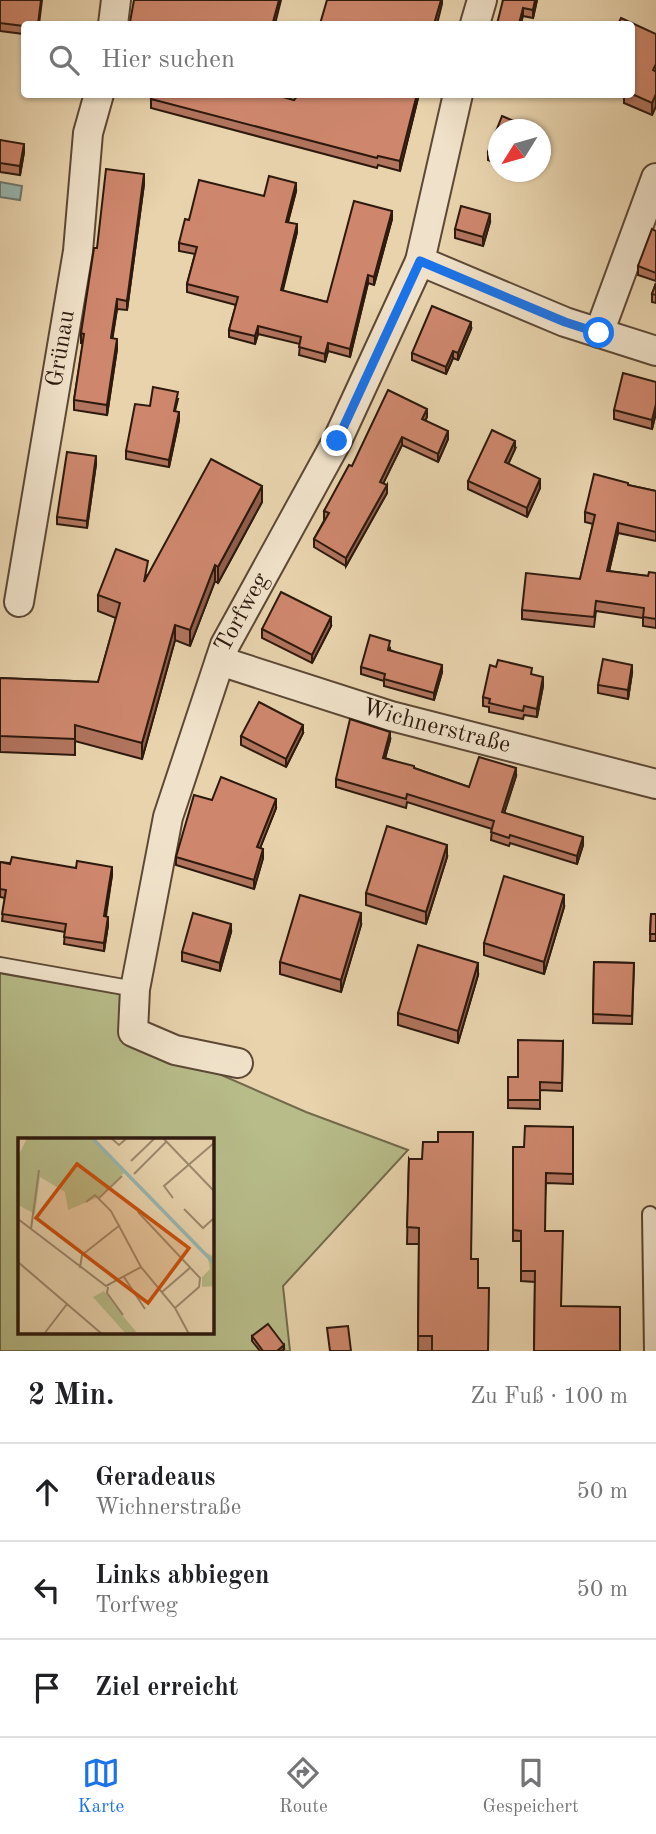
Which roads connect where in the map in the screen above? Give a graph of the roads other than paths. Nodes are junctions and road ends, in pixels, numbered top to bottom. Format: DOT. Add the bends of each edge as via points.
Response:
graph roads {
  1 [pos="116,0"];
  2 [pos="482,0"];
  3 [pos="113,21"];
  4 [pos="476,21"];
  5 [pos="98,98"];
  6 [pos="457,98"];
  7 [pos="656,177"];
  8 [pos="420,261"];
  9 [pos="599,333"];
  10 [pos="656,351"];
  11 [pos="19,602"];
  12 [pos="220,661"];
  13 [pos="656,784"];
  14 [pos="0,965"];
  15 [pos="135,989"];
  16 [pos="238,1063"];
  17 [pos="650,1214"];
  18 [pos="652,1351"];
  1 -- 3 [label="street"];
  2 -- 4 [label="street"];
  5 -- 11 [label="street, Grünau" via="88,133 78,251"];
  6 -- 8 [label="street"];
  7 -- 9 [label="street"];
  8 -- 9 [label="street"];
  8 -- 12 [label="street, Torfweg" via="337,441"];
  9 -- 10 [label="street"];
  12 -- 13 [label="street, Wichnerstraße" via="391,716"];
  12 -- 15 [label="street, Torfweg" via="168,817"];
  14 -- 15 [label="lane"];
  15 -- 16 [label="street, Torfweg" via="133,1031 175,1050"];
  17 -- 18 [label="lane"];
}
